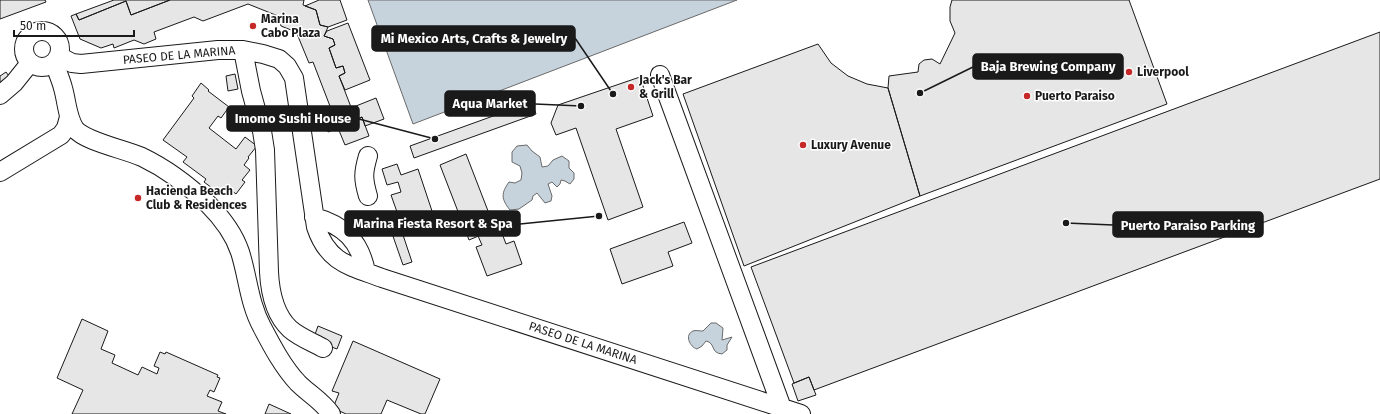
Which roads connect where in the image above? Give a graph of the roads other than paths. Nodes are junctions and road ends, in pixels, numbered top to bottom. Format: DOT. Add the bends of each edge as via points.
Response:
graph roads {
  1 [pos="243,50"];
  2 [pos="56,60"];
  3 [pos="30,63"];
  4 [pos="660,75"];
  5 [pos="0,95"];
  6 [pos="69,117"];
  7 [pos="368,156"];
  8 [pos="0,172"];
  9 [pos="368,196"];
  10 [pos="314,217"];
  11 [pos="366,272"];
  12 [pos="322,348"];
  13 [pos="782,408"];
  14 [pos="331,414"];
  15 [pos="801,414"];
  1 -- 2 [label="street, PASEO DE LA MARINA" via="218,50 87,64"];
  1 -- 10 [label="street, PASEO DE LA MARINA" via="273,56 287,66 292,74"];
  1 -- 12 [label="street" via="266,150 271,290 277,310 289,328"];
  2 -- 3 [label="street, PASEO DE LA MARINA" via="47,67"];
  2 -- 3 [label="street" via="60,46 57,39 46,32 36,32 28,38 24,47"];
  2 -- 6 [label="street"];
  3 -- 5 [label="street" via="14,83"];
  4 -- 13 [label="street"];
  6 -- 8 [label="street" via="61,135"];
  6 -- 14 [label="street" via="83,136 126,150 150,162 194,192 216,213 230,231 239,250 253,305 276,352 298,383"];
  7 -- 9 [label="street" via="363,181"];
  10 -- 11 [label="street" via="328,221 349,236 363,257"];
  10 -- 11 [label="street, PASEO DE LA MARINA" via="325,248 345,264"];
  11 -- 13 [label="street, PASEO DE LA MARINA"];
  13 -- 15 [label="street, PASEO DE LA MARINA"];
}
